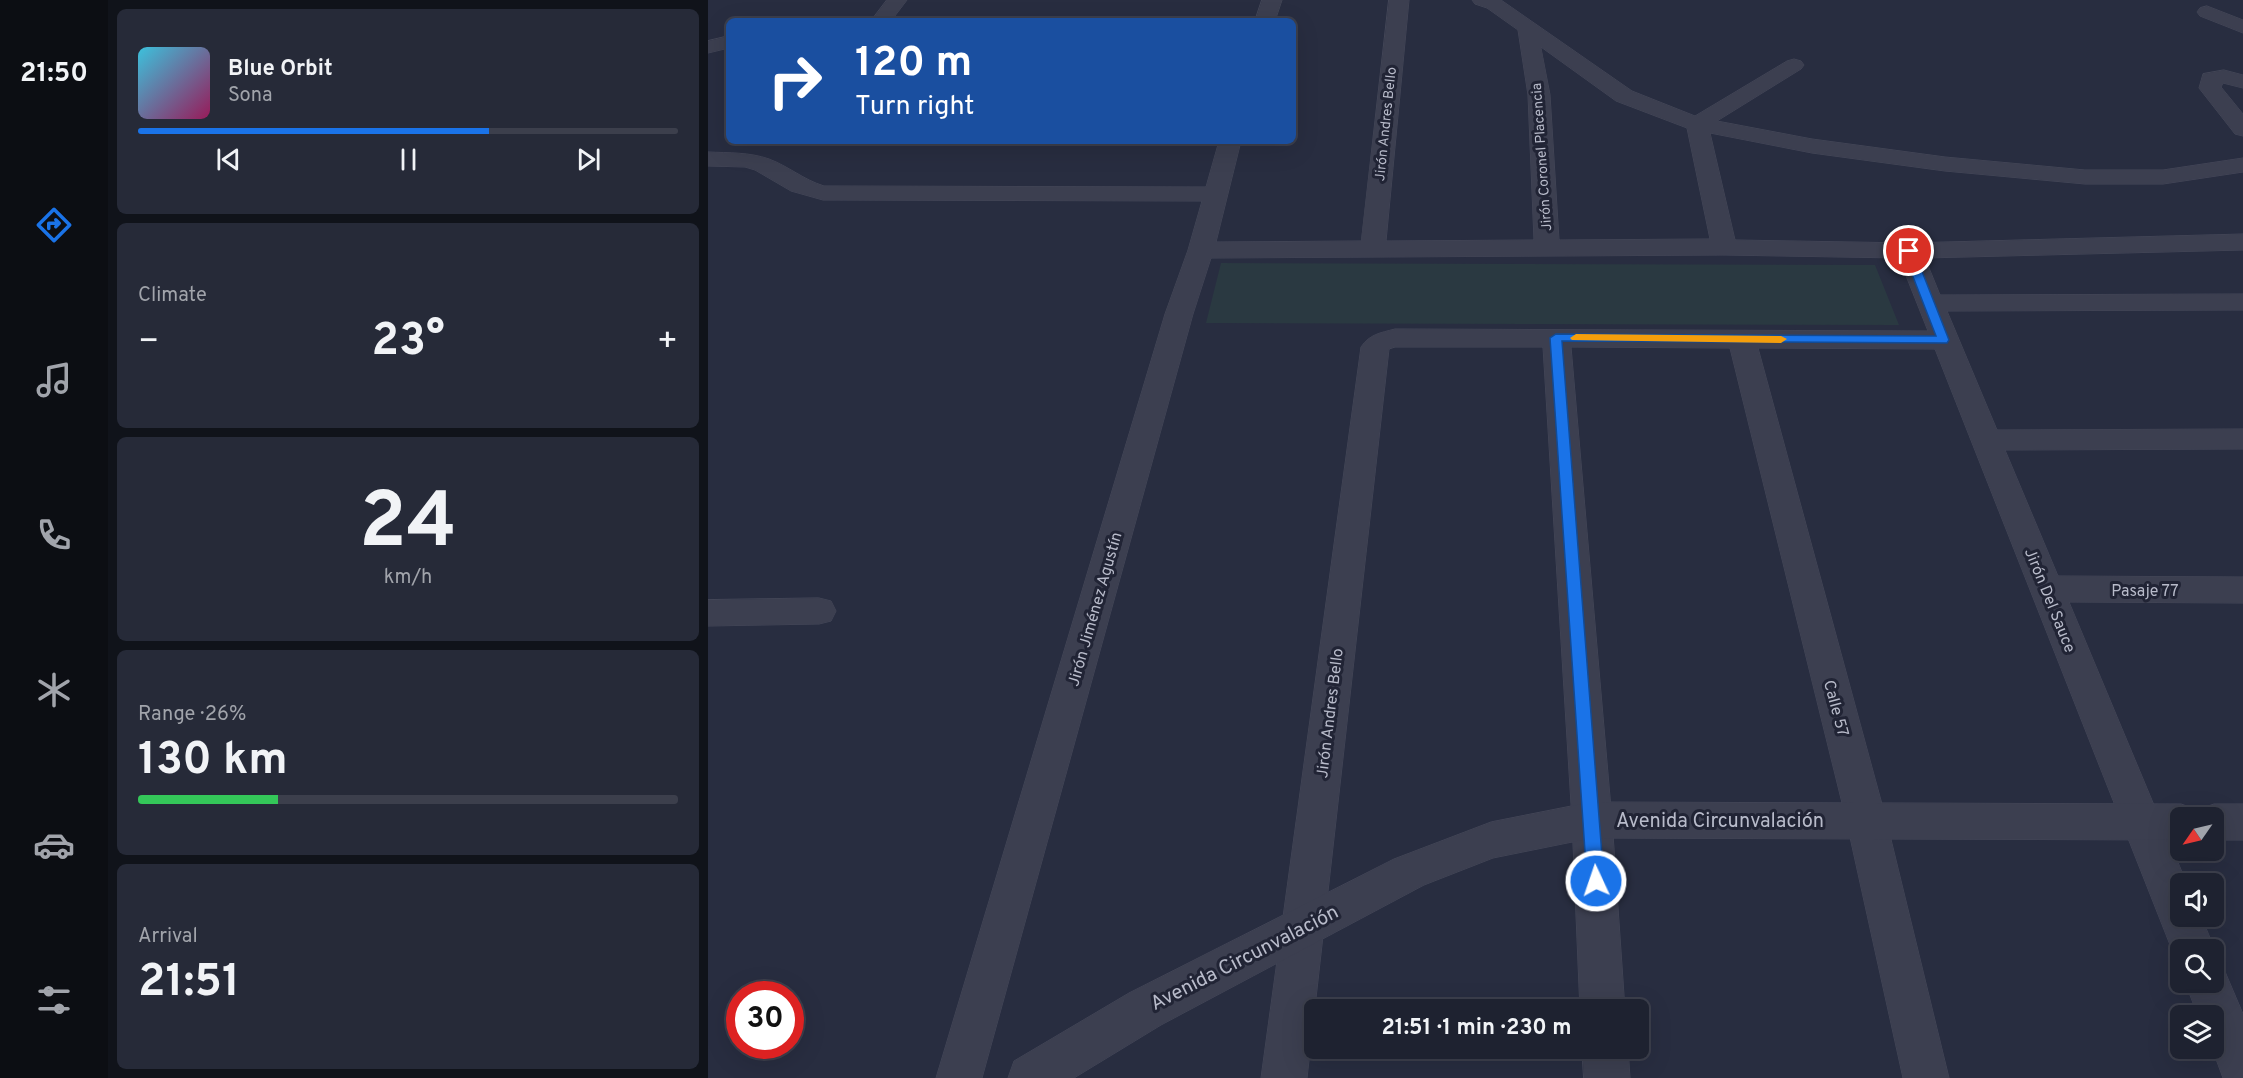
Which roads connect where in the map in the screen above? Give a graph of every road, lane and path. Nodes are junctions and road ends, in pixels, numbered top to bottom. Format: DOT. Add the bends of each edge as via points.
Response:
graph roads {
  1 [pos="897,0"];
  2 [pos="1272,0"];
  3 [pos="1400,0"];
  4 [pos="1482,0"];
  5 [pos="2207,12"];
  6 [pos="883,18"];
  7 [pos="1266,18"];
  8 [pos="2243,27"];
  9 [pos="1528,30"];
  10 [pos="726,43"];
  11 [pos="708,48"];
  12 [pos="1794,65"];
  13 [pos="2243,82"];
  14 [pos="1697,124"];
  15 [pos="2243,129"];
  16 [pos="1229,144"];
  17 [pos="708,159"];
  18 [pos="2243,165"];
  19 [pos="1216,194"];
  20 [pos="2243,242"];
  21 [pos="1547,247"];
  22 [pos="1724,247"];
  23 [pos="1373,248"];
  24 [pos="1201,250"];
  25 [pos="1909,251"];
  26 [pos="2243,302"];
  27 [pos="1930,303"];
  28 [pos="1556,338"];
  29 [pos="1742,339"];
  30 [pos="1943,340"];
  31 [pos="2243,439"];
  32 [pos="1985,440"];
  33 [pos="2047,589"];
  34 [pos="2243,590"];
  35 [pos="819,611"];
  36 [pos="708,613"];
  37 [pos="1866,819"];
  38 [pos="1592,820"];
  39 [pos="2140,822"];
  40 [pos="2170,822"];
  41 [pos="2224,822"];
  42 [pos="2243,822"];
  43 [pos="1302,928"];
  44 [pos="2188,939"];
  45 [pos="2212,993"];
  46 [pos="1602,999"];
  47 [pos="1605,1059"];
  48 [pos="2243,1069"];
  49 [pos="959,1078"];
  50 [pos="1031,1078"];
  51 [pos="1284,1078"];
  52 [pos="1606,1078"];
  53 [pos="1926,1078"];
  1 -- 6 [label="street"];
  2 -- 7 [label="street"];
  3 -- 23 [label="street, Jirón Andres Bello"];
  4 -- 9 [label="street" via="1494,4"];
  5 -- 8 [label="street"];
  9 -- 14 [label="street" via="1624,96"];
  9 -- 21 [label="street, Jirón Coronel Placencia" via="1539,95"];
  10 -- 11 [label="street"];
  12 -- 14 [label="street"];
  13 -- 15 [label="street" via="2224,76 2211,79 2210,88"];
  14 -- 18 [label="street" via="1812,146 2085,177 2163,177"];
  14 -- 22 [label="street"];
  16 -- 19 [label="street, Jirón Jiménez Agustín"];
  17 -- 19 [label="street" via="746,160 763,165 799,186 823,194"];
  19 -- 24 [label="street, Jirón Jiménez Agustín"];
  20 -- 25 [label="street"];
  21 -- 22 [label="street"];
  21 -- 23 [label="street"];
  22 -- 25 [label="street"];
  23 -- 24 [label="street"];
  24 -- 49 [label="street, Jirón Jiménez Agustín" via="1179,314"];
  25 -- 27 [label="street, Jirón Del Sauce"];
  26 -- 27 [label="street"];
  27 -- 30 [label="street, Jirón Del Sauce"];
  28 -- 29 [label="street"];
  28 -- 38 [label="street"];
  28 -- 43 [label="street, Jirón Andres Bello" via="1395,338 1375,348"];
  29 -- 30 [label="street"];
  29 -- 37 [label="street, Calle 57"];
  30 -- 32 [label="street, Jirón Del Sauce"];
  31 -- 32 [label="street"];
  32 -- 33 [label="street, Jirón Del Sauce"];
  33 -- 34 [label="street, Pasaje 77"];
  33 -- 39 [label="street, Jirón Del Sauce"];
  35 -- 36 [label="street"];
  37 -- 38 [label="street, Avenida Circunvalación"];
  37 -- 39 [label="street, Avenida Circunvalación"];
  37 -- 53 [label="street, Calle 57"];
  38 -- 43 [label="street, Avenida Circunvalación" via="1491,840 1409,872"];
  38 -- 46 [label="street"];
  39 -- 40 [label="street, Avenida Circunvalación"];
  39 -- 44 [label="street, Jirón Del Sauce"];
  41 -- 42 [label="street"];
  43 -- 50 [label="street, Avenida Circunvalación" via="1145,1009"];
  43 -- 51 [label="street, Jirón Andres Bello"];
  45 -- 48 [label="street"];
  47 -- 52 [label="street"];
}
